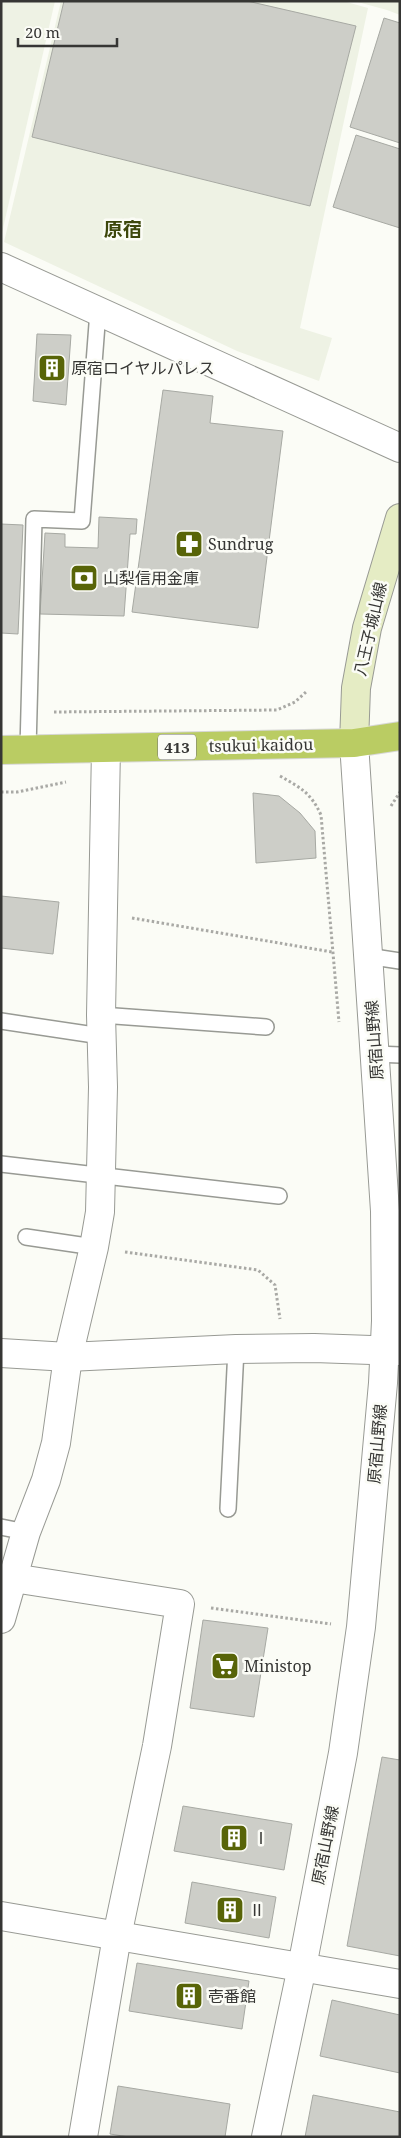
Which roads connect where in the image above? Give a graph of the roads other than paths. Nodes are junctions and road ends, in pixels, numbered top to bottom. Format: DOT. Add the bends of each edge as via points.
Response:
graph roads {
  1 [pos="1,267"];
  2 [pos="98,311"];
  3 [pos="400,448"];
  4 [pos="400,518"];
  5 [pos="400,736"];
  6 [pos="354,743"];
  7 [pos="106,748"];
  8 [pos="28,749"];
  9 [pos="1,750"];
  10 [pos="367,956"];
  11 [pos="400,961"];
  12 [pos="1,1021"];
  13 [pos="101,1025"];
  14 [pos="266,1027"];
  15 [pos="387,1054"];
  16 [pos="1,1164"];
  17 [pos="101,1174"];
  18 [pos="279,1196"];
  19 [pos="26,1237"];
  20 [pos="94,1247"];
  21 [pos="236,1349"];
  22 [pos="392,1351"];
  23 [pos="1,1353"];
  24 [pos="68,1357"];
  25 [pos="228,1509"];
  26 [pos="14,1530"];
  27 [pos="13,1578"];
  28 [pos="1,1618"];
  29 [pos="1,1916"];
  30 [pos="117,1936"];
  31 [pos="302,1967"];
  32 [pos="400,1984"];
  33 [pos="83,2137"];
  34 [pos="266,2137"];
  1 -- 2 [label="street"];
  2 -- 3 [label="street"];
  2 -- 8 [label="lane" via="82,521 34,519"];
  4 -- 6 [label="main road, 八王子城山線" via="367,628 356,688"];
  5 -- 6 [label="highway, tsukui kaidou / 413"];
  6 -- 7 [label="highway, tsukui kaidou / 413"];
  6 -- 10 [label="street, 原宿山野線"];
  7 -- 8 [label="highway, tsukui kaidou / 413"];
  7 -- 13 [label="street"];
  8 -- 9 [label="highway, tsukui kaidou / 413"];
  10 -- 11 [label="lane"];
  10 -- 15 [label="street, 原宿山野線"];
  12 -- 13 [label="lane"];
  13 -- 14 [label="lane"];
  13 -- 17 [label="street"];
  15 -- 22 [label="street, 原宿山野線" via="385,1211"];
  16 -- 17 [label="lane"];
  17 -- 18 [label="lane"];
  17 -- 20 [label="street" via="100,1212"];
  19 -- 20 [label="lane"];
  20 -- 24 [label="street"];
  21 -- 22 [label="street"];
  21 -- 24 [label="street"];
  21 -- 25 [label="lane"];
  22 -- 31 [label="street, 原宿山野線" via="343,1753"];
  23 -- 24 [label="street"];
  24 -- 26 [label="street" via="56,1443 46,1480"];
  26 -- 27 [label="street"];
  27 -- 28 [label="street"];
  27 -- 30 [label="street" via="180,1604 157,1746"];
  29 -- 30 [label="street"];
  30 -- 31 [label="street"];
  30 -- 33 [label="street"];
  31 -- 32 [label="street"];
  31 -- 34 [label="street, 原宿山野線"];
}
